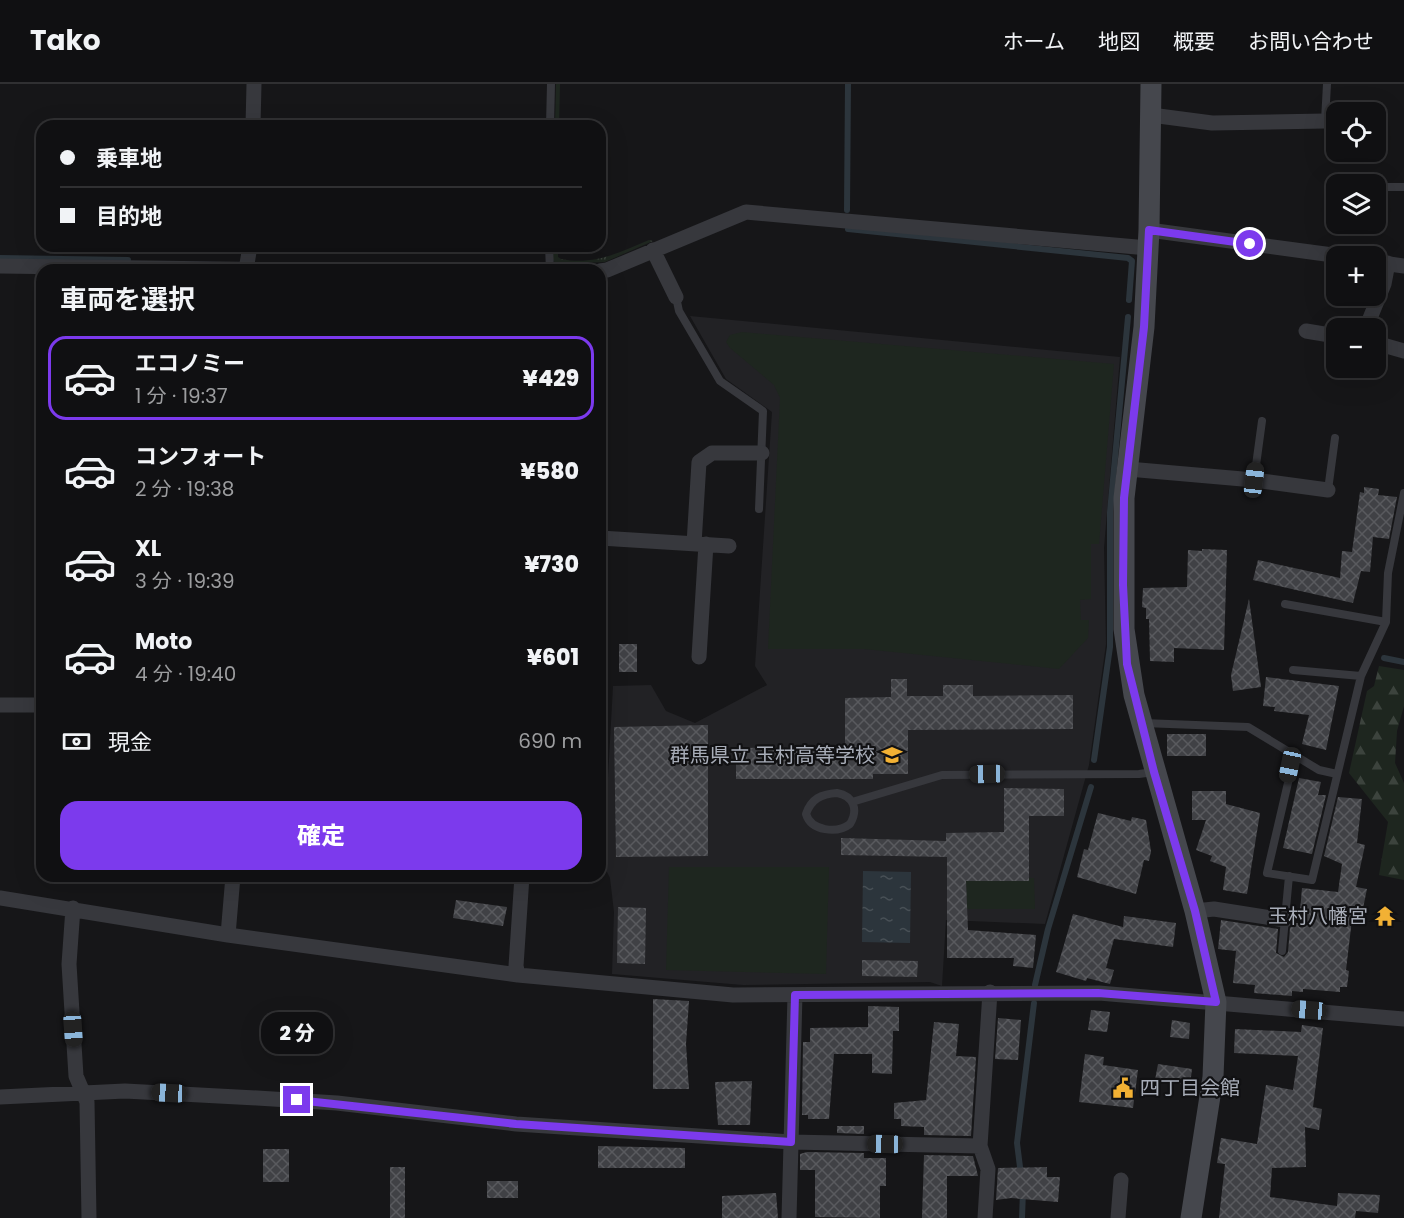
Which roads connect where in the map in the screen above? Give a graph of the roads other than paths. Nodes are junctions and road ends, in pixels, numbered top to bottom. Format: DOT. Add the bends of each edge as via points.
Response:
graph roads {
  1 [pos="254,84"];
  2 [pos="551,84"];
  3 [pos="1151,84"];
  4 [pos="1327,84"];
  5 [pos="1151,115"];
  6 [pos="253,120"];
  7 [pos="550,120"];
  8 [pos="1325,121"];
  9 [pos="1404,187"];
  10 [pos="1386,188"];
  11 [pos="1148,239"];
  12 [pos="653,250"];
  13 [pos="1326,255"];
  14 [pos="1386,263"];
  15 [pos="0,266"];
  16 [pos="1404,266"];
  17 [pos="36,267"];
  18 [pos="606,270"];
  19 [pos="676,297"];
  20 [pos="1306,331"];
  21 [pos="1326,334"];
  22 [pos="1386,346"];
  23 [pos="1404,351"];
  24 [pos="1262,421"];
  25 [pos="1335,438"];
  26 [pos="762,453"];
  27 [pos="1128,469"];
  28 [pos="1254,480"];
  29 [pos="1328,490"];
  30 [pos="1403,498"];
  31 [pos="759,509"];
  32 [pos="606,538"];
  33 [pos="700,544"];
  34 [pos="729,546"];
  35 [pos="1285,604"];
  36 [pos="1386,622"];
  37 [pos="699,657"];
  38 [pos="1293,670"];
  39 [pos="1361,676"];
  40 [pos="0,705"];
  41 [pos="36,705"];
  42 [pos="1141,723"];
  43 [pos="1294,757"];
  44 [pos="1154,772"];
  45 [pos="1337,774"];
  46 [pos="852,802"];
  47 [pos="1289,876"];
  48 [pos="232,882"];
  49 [pos="522,882"];
  50 [pos="0,897"];
  51 [pos="72,908"];
  52 [pos="1195,911"];
  53 [pos="1285,920"];
  54 [pos="228,935"];
  55 [pos="1282,951"];
  56 [pos="518,975"];
  57 [pos="990,992"];
  58 [pos="795,995"];
  59 [pos="1216,1002"];
  60 [pos="1404,1018"];
  61 [pos="83,1092"];
  62 [pos="0,1097"];
  63 [pos="791,1142"];
  64 [pos="980,1146"];
  65 [pos="1121,1179"];
  66 [pos="89,1218"];
  67 [pos="789,1218"];
  68 [pos="985,1218"];
  69 [pos="1118,1218"];
  70 [pos="1191,1218"];
  1 -- 6 [label="street"];
  2 -- 7 [label="lane"];
  3 -- 5 [label="street"];
  4 -- 8 [label="lane"];
  5 -- 8 [label="street" via="1212,123"];
  5 -- 11 [label="street"];
  9 -- 10 [label="lane"];
  11 -- 12 [label="street" via="746,212"];
  11 -- 13 [label="street"];
  11 -- 27 [label="street" via="1144,327"];
  12 -- 18 [label="street"];
  12 -- 19 [label="street"];
  14 -- 16 [label="street"];
  15 -- 17 [label="street"];
  19 -- 26 [label="lane" via="679,310 720,381 763,411"];
  20 -- 21 [label="street"];
  22 -- 23 [label="street"];
  24 -- 28 [label="lane"];
  25 -- 29 [label="lane"];
  26 -- 31 [label="lane"];
  26 -- 33 [label="street" via="712,453 699,462"];
  27 -- 28 [label="street"];
  27 -- 42 [label="street" via="1123,524 1124,629 1127,664"];
  28 -- 29 [label="street"];
  30 -- 36 [label="lane" via="1388,573"];
  32 -- 33 [label="street"];
  33 -- 34 [label="street"];
  33 -- 37 [label="street"];
  35 -- 36 [label="lane"];
  36 -- 39 [label="lane"];
  38 -- 39 [label="lane"];
  39 -- 45 [label="lane"];
  40 -- 41 [label="street"];
  42 -- 43 [label="lane" via="1248,727"];
  42 -- 44 [label="street"];
  43 -- 45 [label="lane"];
  43 -- 47 [label="lane" via="1267,873"];
  44 -- 46 [label="lane" via="942,775"];
  44 -- 52 [label="street"];
  45 -- 47 [label="lane" via="1312,880"];
  46 -- 46 [label="lane" via="855,813 846,827 819,828 812,825 806,814 813,801 827,794 843,794"];
  47 -- 53 [label="lane"];
  48 -- 54 [label="street"];
  49 -- 56 [label="street"];
  50 -- 51 [label="street"];
  51 -- 54 [label="street"];
  51 -- 61 [label="street" via="69,971 76,1076"];
  52 -- 53 [label="street" via="1214,909"];
  52 -- 59 [label="street"];
  53 -- 55 [label="lane"];
  54 -- 56 [label="street"];
  56 -- 58 [label="street" via="733,995"];
  57 -- 58 [label="street"];
  57 -- 59 [label="street" via="1120,994"];
  57 -- 64 [label="street"];
  58 -- 63 [label="street"];
  59 -- 60 [label="street"];
  59 -- 70 [label="street" via="1213,1077"];
  61 -- 62 [label="street"];
  61 -- 63 [label="street" via="337,1103 516,1124"];
  61 -- 66 [label="street" via="87,1102"];
  63 -- 64 [label="street"];
  63 -- 67 [label="street"];
  64 -- 68 [label="street" via="988,1169"];
  65 -- 69 [label="street"];
}
